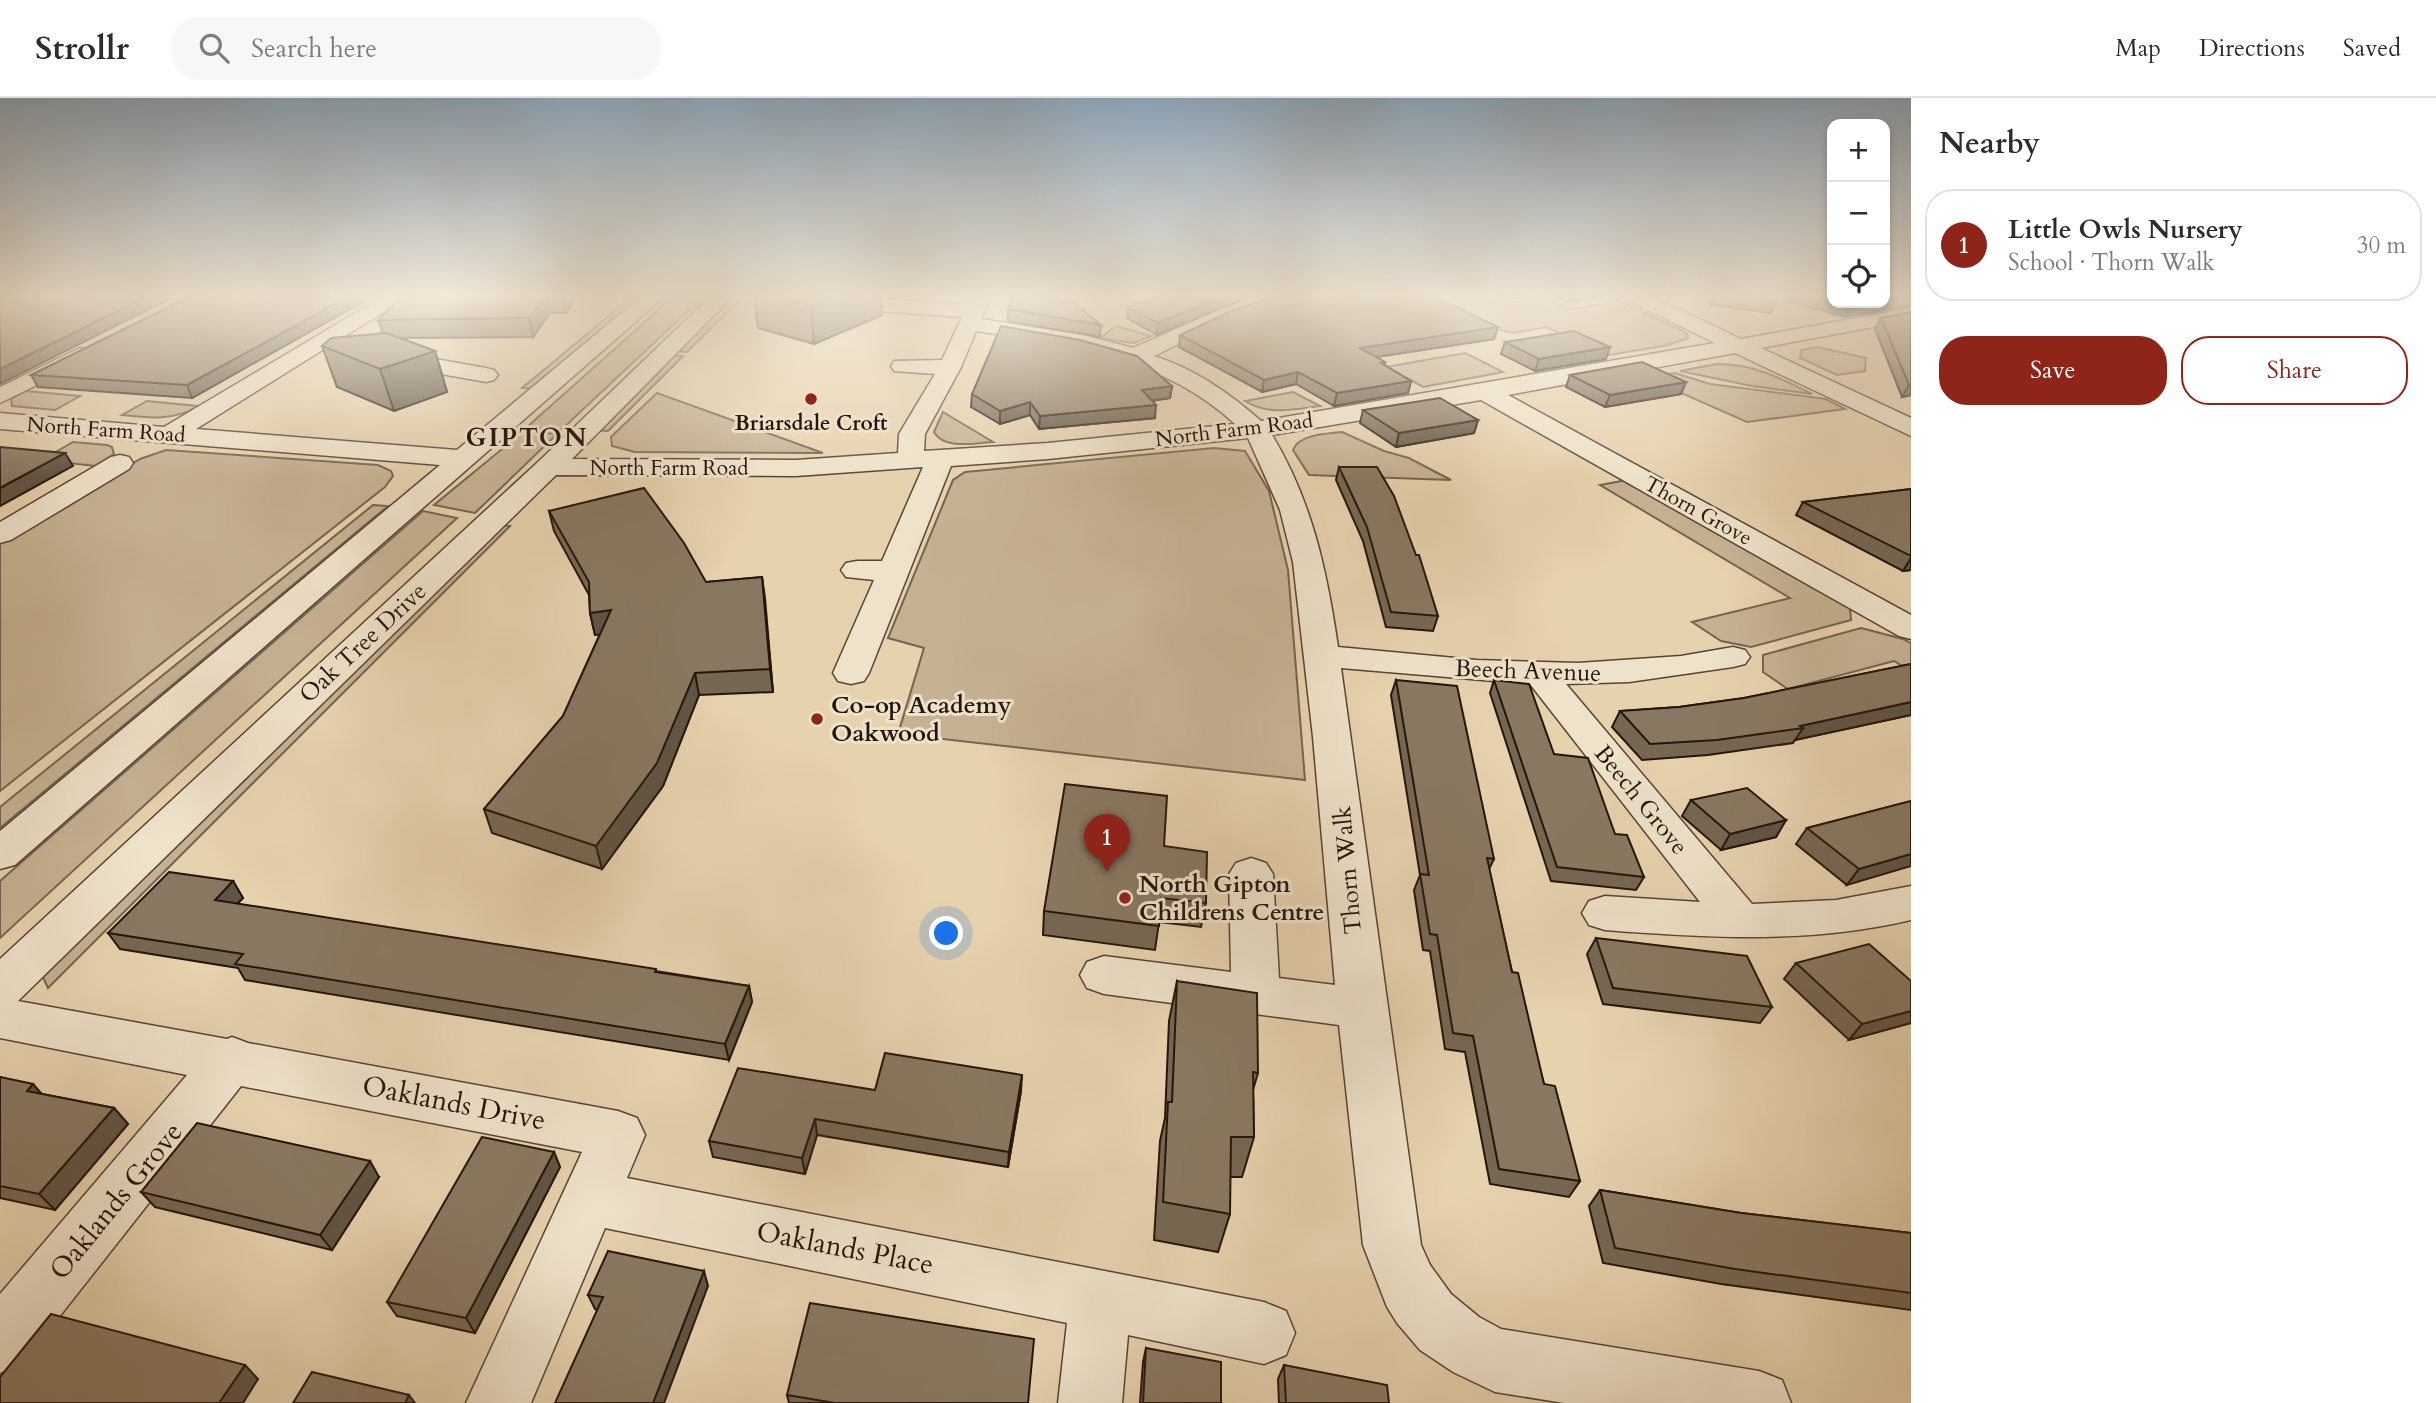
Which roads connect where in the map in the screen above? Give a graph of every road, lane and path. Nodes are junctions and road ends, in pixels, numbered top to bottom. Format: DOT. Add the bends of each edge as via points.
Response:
graph roads {
  1 [pos="77,357"];
  2 [pos="299,357"];
  3 [pos="584,357"];
  4 [pos="661,357"];
  5 [pos="955,357"];
  6 [pos="1137,357"];
  7 [pos="1680,357"];
  8 [pos="1764,357"];
  9 [pos="284,366"];
  10 [pos="902,366"];
  11 [pos="321,368"];
  12 [pos="365,368"];
  13 [pos="950,368"];
  14 [pos="486,375"];
  15 [pos="1485,392"];
  16 [pos="0,396"];
  17 [pos="0,422"];
  18 [pos="1911,428"];
  19 [pos="1255,430"];
  20 [pos="170,435"];
  21 [pos="464,459"];
  22 [pos="926,460"];
  23 [pos="120,463"];
  24 [pos="549,467"];
  25 [pos="0,534"];
  26 [pos="857,570"];
  27 [pos="892,571"];
  28 [pos="1911,629"];
  29 [pos="1322,656"];
  30 [pos="1732,657"];
  31 [pos="851,673"];
  32 [pos="1542,676"];
  33 [pos="0,854"];
  34 [pos="1251,874"];
  35 [pos="1911,903"];
  36 [pos="1605,913"];
  37 [pos="1741,922"];
  38 [pos="1104,975"];
  39 [pos="0,988"];
  40 [pos="1256,994"];
  41 [pos="1362,1008"];
  42 [pos="0,1018"];
  43 [pos="232,1059"];
  44 [pos="590,1198"];
  45 [pos="1100,1299"];
  46 [pos="1264,1333"];
  47 [pos="0,1342"];
  48 [pos="1654,1395"];
  49 [pos="498,1403"];
  50 [pos="1090,1403"];
  51 [pos="1759,1403"];
  1 -- 16 [label="street"];
  2 -- 9 [label="street"];
  3 -- 21 [label="street"];
  4 -- 24 [label="street, Oak Tree Drive"];
  5 -- 13 [label="street"];
  6 -- 19 [label="street, Thorn Walk" via="1221,399"];
  7 -- 15 [label="street, North Farm Road"];
  8 -- 18 [label="street"];
  9 -- 11 [label="street"];
  9 -- 20 [label="street"];
  10 -- 13 [label="street"];
  12 -- 14 [label="street" via="414,362"];
  13 -- 22 [label="street" via="912,434 910,446"];
  15 -- 19 [label="street, North Farm Road"];
  15 -- 28 [label="street, Thorn Grove"];
  17 -- 20 [label="street, North Farm Road"];
  19 -- 22 [label="street, North Farm Road"];
  19 -- 29 [label="street, Thorn Walk" via="1290,489 1307,543"];
  20 -- 21 [label="street, North Farm Road"];
  21 -- 33 [label="street"];
  22 -- 24 [label="street, North Farm Road" via="796,468"];
  22 -- 27 [label="street"];
  23 -- 25 [label="street"];
  24 -- 39 [label="street, Oak Tree Drive"];
  26 -- 27 [label="street"];
  27 -- 31 [label="street"];
  29 -- 32 [label="street, Beech Avenue"];
  29 -- 41 [label="street, Thorn Walk"];
  30 -- 32 [label="street, Beech Avenue" via="1622,674"];
  32 -- 37 [label="street, Beech Grove"];
  34 -- 40 [label="street"];
  35 -- 37 [label="street" via="1838,917"];
  36 -- 37 [label="street"];
  38 -- 40 [label="street"];
  40 -- 41 [label="street"];
  41 -- 48 [label="street, Thorn Walk" via="1392,1245 1403,1279 1425,1313 1457,1341 1495,1360"];
  42 -- 43 [label="street, Oaklands Drive"];
  43 -- 44 [label="street, Oaklands Drive" via="618,1135"];
  43 -- 47 [label="street, Oaklands Grove"];
  44 -- 45 [label="street, Oaklands Place"];
  44 -- 49 [label="street, Oaklands Drive"];
  45 -- 46 [label="street, Oaklands Place"];
  45 -- 50 [label="street"];
  48 -- 51 [label="street, Thorn Walk"];
}
